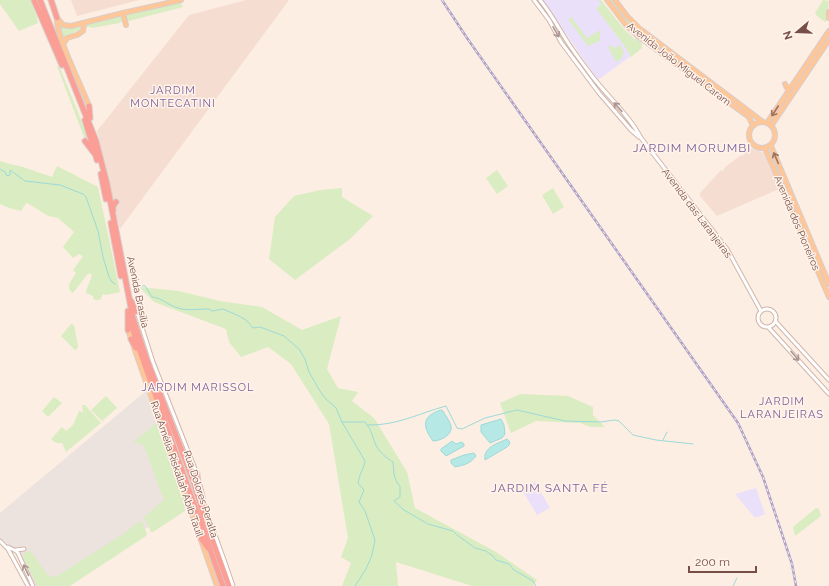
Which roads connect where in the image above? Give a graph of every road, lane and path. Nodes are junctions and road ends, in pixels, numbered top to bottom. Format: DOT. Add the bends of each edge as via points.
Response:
graph roads {
  1 [pos="34,0"];
  2 [pos="40,0"];
  3 [pos="51,0"];
  4 [pos="182,0"];
  5 [pos="534,0"];
  6 [pos="540,0"];
  7 [pos="607,0"];
  8 [pos="615,0"];
  9 [pos="829,12"];
  10 [pos="123,13"];
  11 [pos="57,18"];
  12 [pos="829,18"];
  13 [pos="84,23"];
  14 [pos="126,25"];
  15 [pos="829,31"];
  16 [pos="829,40"];
  17 [pos="64,44"];
  18 [pos="785,84"];
  19 [pos="791,87"];
  20 [pos="89,106"];
  21 [pos="767,124"];
  22 [pos="753,126"];
  23 [pos="91,127"];
  24 [pos="641,138"];
  25 [pos="85,141"];
  26 [pos="771,146"];
  27 [pos="765,148"];
  28 [pos="96,156"];
  29 [pos="107,184"];
  30 [pos="115,196"];
  31 [pos="116,202"];
  32 [pos="114,220"];
  33 [pos="829,284"];
  34 [pos="127,293"];
  35 [pos="829,297"];
  36 [pos="128,310"];
  37 [pos="761,311"];
  38 [pos="137,312"];
  39 [pos="776,322"];
  40 [pos="769,328"];
  41 [pos="128,330"];
  42 [pos="130,339"];
  43 [pos="144,362"];
  44 [pos="829,380"];
  45 [pos="829,394"];
  46 [pos="181,447"];
  47 [pos="178,456"];
  48 [pos="192,462"];
  49 [pos="197,474"];
  50 [pos="193,480"];
  51 [pos="202,496"];
  52 [pos="204,517"];
  53 [pos="201,534"];
  54 [pos="0,541"];
  55 [pos="215,546"];
  56 [pos="8,547"];
  57 [pos="24,549"];
  58 [pos="17,552"];
  59 [pos="218,552"];
  60 [pos="17,563"];
  61 [pos="227,568"];
  62 [pos="28,586"];
  63 [pos="33,586"];
  64 [pos="217,586"];
  65 [pos="223,586"];
  66 [pos="229,586"];
  67 [pos="233,586"];
  1 -- 28 [label="highway, Avenida Brasília" via="80,107"];
  2 -- 23 [label="highway, Avenida Brasília"];
  3 -- 11 [label="highway"];
  4 -- 10 [label="main road"];
  5 -- 24 [label="street, Avenida das Laranjeiras, one-way" via="599,93"];
  24 -- 6 [label="street, Avenida das Laranjeiras, one-way" via="582,63"];
  7 -- 22 [label="main road, Avenida João Miguel Caram" via="638,36 749,117"];
  8 -- 21 [label="main road, Avenida João Miguel Caram" via="640,29"];
  9 -- 12 [label="main road"];
  10 -- 13 [label="main road"];
  10 -- 14 [label="main road"];
  11 -- 13 [label="main road" via="66,26"];
  11 -- 17 [label="main road"];
  13 -- 17 [label="main road" via="83,31 67,38"];
  15 -- 19 [label="main road"];
  16 -- 21 [label="main road"];
  17 -- 20 [label="main road"];
  18 -- 19 [label="main road" via="787,88"];
  19 -- 21 [label="main road, one-way"];
  20 -- 23 [label="highway"];
  21 -- 22 [label="main road" via="757,123"];
  21 -- 26 [label="main road" via="774,130 776,137"];
  22 -- 27 [label="main road" via="749,134 751,142 757,148"];
  23 -- 29 [label="highway, Avenida Brasília"];
  24 -- 37 [label="street, Avenida das Laranjeiras" via="727,250"];
  25 -- 28 [label="highway"];
  26 -- 27 [label="main road"];
  33 -- 26 [label="main road, Avenida dos Pioneiros, one-way"];
  27 -- 35 [label="main road, Avenida dos Pioneiros"];
  28 -- 36 [label="highway, Avenida Brasília"];
  29 -- 30 [label="highway" via="110,193"];
  29 -- 32 [label="highway, Avenida Brasília"];
  31 -- 32 [label="highway" via="113,206"];
  32 -- 34 [label="highway, Avenida Brasília"];
  34 -- 38 [label="highway"];
  34 -- 46 [label="highway, Avenida Brasília" via="147,360"];
  36 -- 41 [label="highway"];
  36 -- 43 [label="highway, Avenida Brasília"];
  37 -- 39 [label="street" via="773,311"];
  37 -- 40 [label="street" via="759,323"];
  38 -- 48 [label="street, Rua Dolores Peralta" via="153,362"];
  39 -- 40 [label="street"];
  39 -- 44 [label="street"];
  40 -- 45 [label="street, one-way"];
  41 -- 42 [label="main road, Rua Amélia Riskallah Abib Tauil"];
  42 -- 43 [label="highway"];
  42 -- 53 [label="main road, Rua Amélia Riskallah Abib Tauil"];
  43 -- 47 [label="highway, Avenida Brasília"];
  46 -- 48 [label="highway" via="187,461"];
  46 -- 50 [label="highway, Avenida Brasília"];
  47 -- 50 [label="highway" via="188,477"];
  47 -- 53 [label="highway, Avenida Brasília" via="197,510"];
  48 -- 49 [label="street, Rua Dolores Peralta"];
  49 -- 50 [label="highway" via="197,479"];
  49 -- 51 [label="street, Rua Dolores Peralta"];
  50 -- 52 [label="highway, Avenida Brasília"];
  51 -- 52 [label="highway"];
  51 -- 61 [label="street, Rua Dolores Peralta"];
  52 -- 55 [label="highway, Avenida Brasília"];
  53 -- 55 [label="highway" via="207,533"];
  53 -- 64 [label="main road, Rua Amélia Riskallah Abib Tauil"];
  53 -- 65 [label="highway, Avenida Brasília"];
  54 -- 56 [label="street"];
  55 -- 59 [label="highway, Avenida Brasília"];
  56 -- 58 [label="street"];
  56 -- 60 [label="street"];
  57 -- 58 [label="street"];
  58 -- 60 [label="street"];
  63 -- 58 [label="street, one-way"];
  59 -- 61 [label="highway"];
  59 -- 66 [label="highway, Avenida Brasília"];
  60 -- 62 [label="street"];
  61 -- 67 [label="street, Rua Dolores Peralta"];
}
